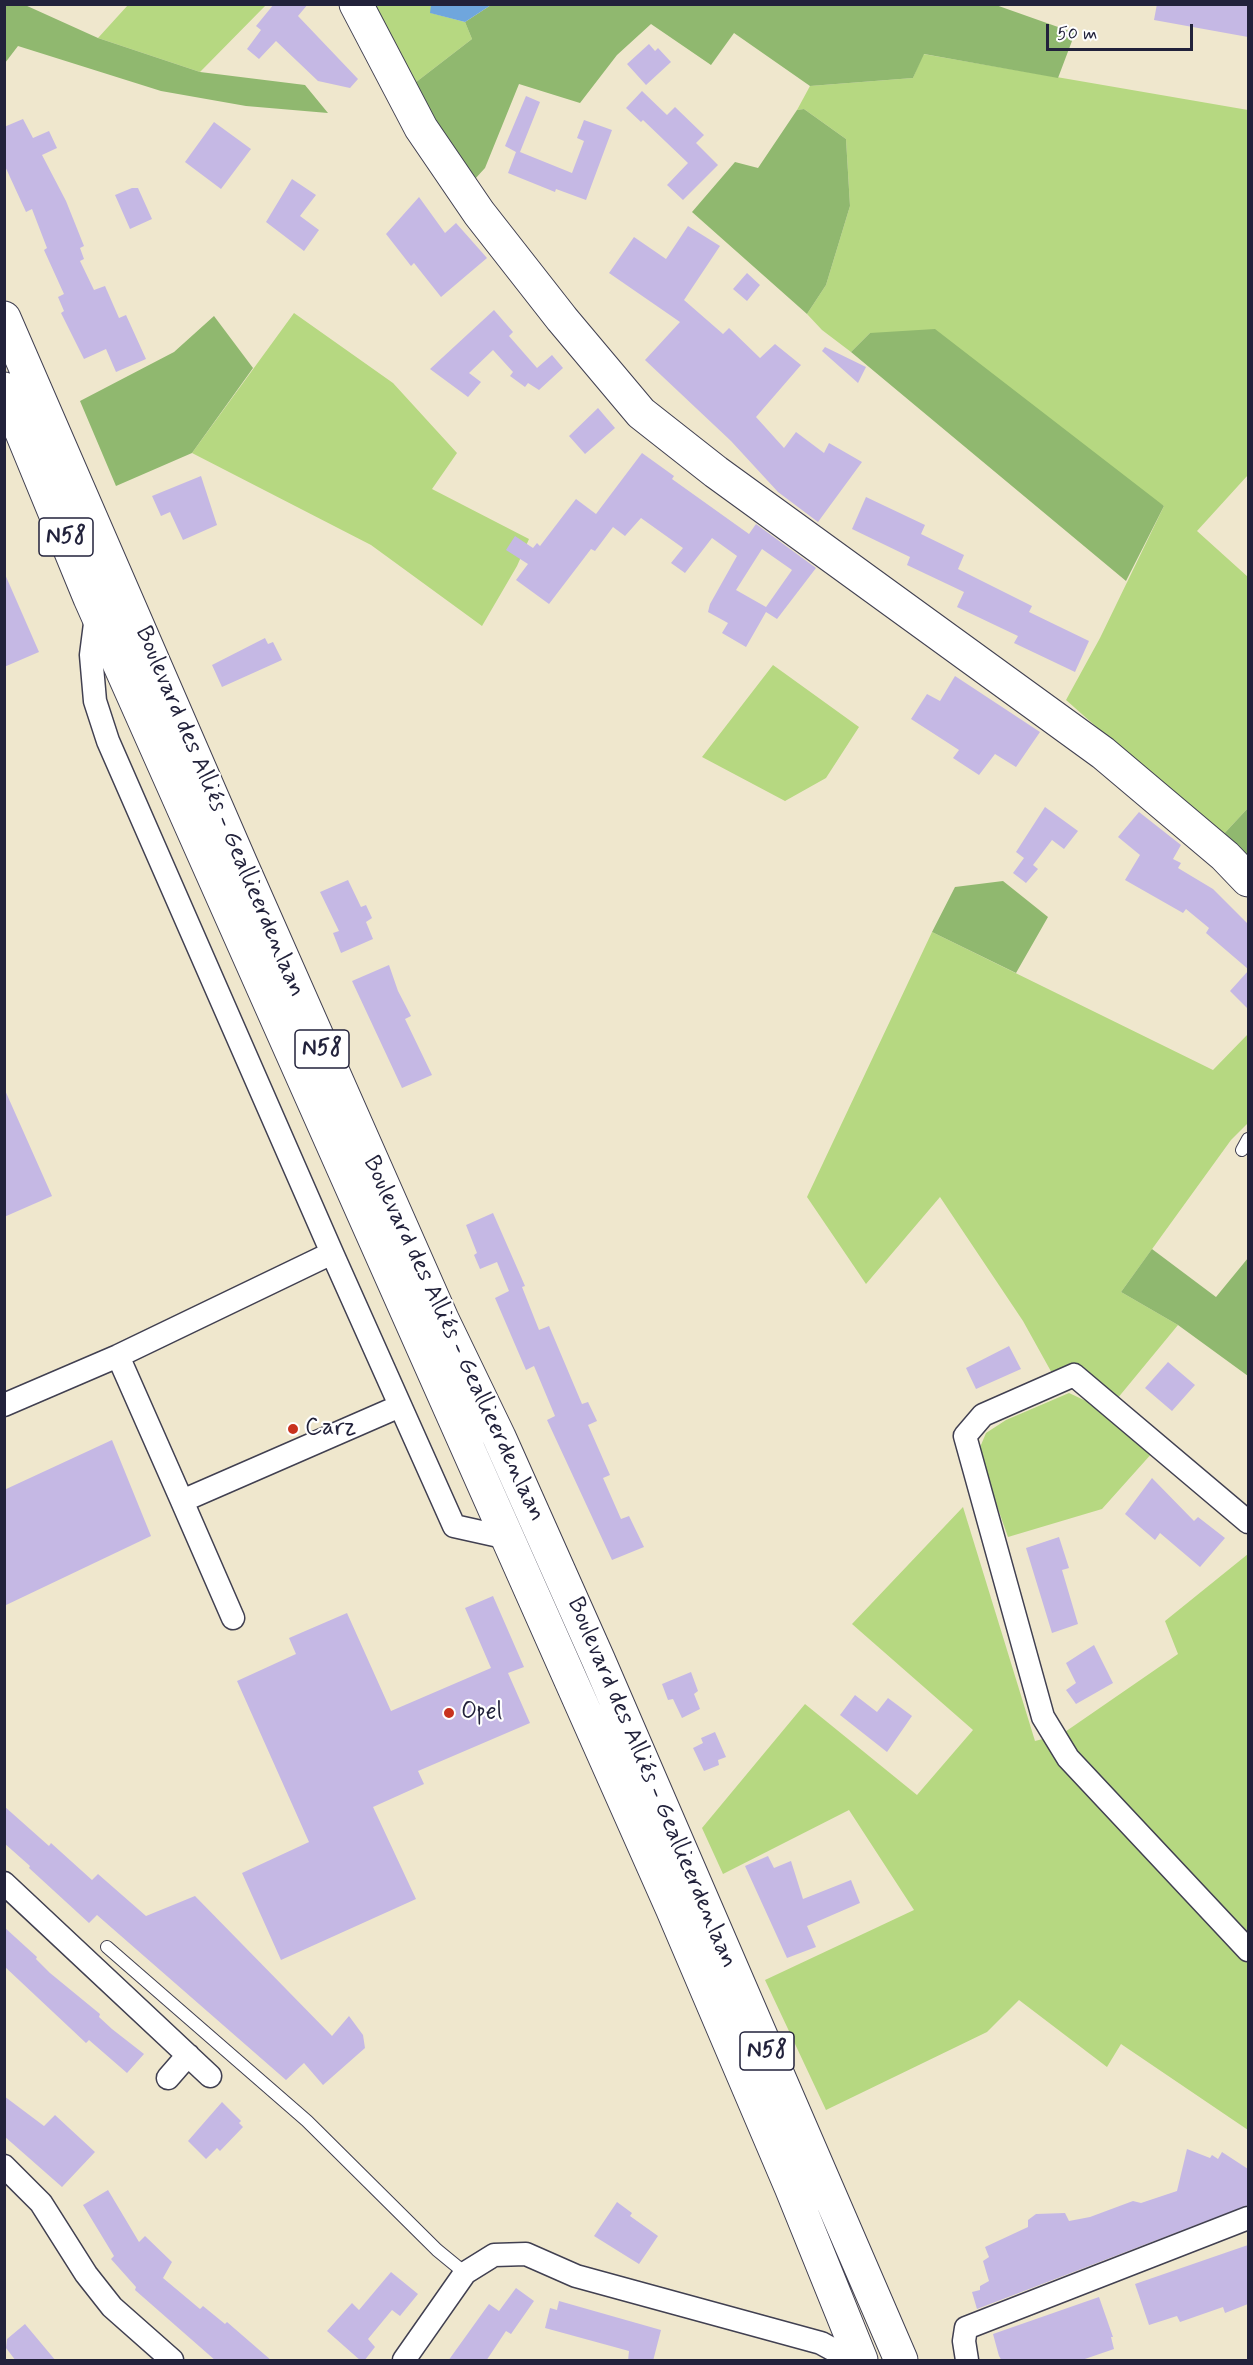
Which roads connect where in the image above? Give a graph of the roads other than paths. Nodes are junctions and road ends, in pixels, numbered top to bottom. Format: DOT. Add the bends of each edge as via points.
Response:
graph roads {
  1 [pos="356,4"];
  2 [pos="4,318"];
  3 [pos="4,389"];
  4 [pos="97,612"];
  5 [pos="1248,880"];
  6 [pos="1248,1138"];
  7 [pos="1242,1150"];
  8 [pos="332,1254"];
  9 [pos="118,1356"];
  10 [pos="4,1405"];
  11 [pos="400,1406"];
  12 [pos="182,1501"];
  13 [pos="1248,1522"];
  14 [pos="524,1532"];
  15 [pos="233,1618"];
  16 [pos="583,1666"];
  17 [pos="4,1883"];
  18 [pos="107,1947"];
  19 [pos="1248,1950"];
  20 [pos="188,2055"];
  21 [pos="210,2076"];
  22 [pos="168,2078"];
  23 [pos="4,2166"];
  24 [pos="1248,2218"];
  25 [pos="465,2273"];
  26 [pos="172,2361"];
  27 [pos="404,2361"];
  28 [pos="852,2361"];
  29 [pos="861,2361"];
  30 [pos="901,2361"];
  31 [pos="967,2361"];
  1 -- 5 [label="main road" via="421,128 478,213 641,413 1103,753"];
  2 -- 14 [label="main road, Boulevard des Alliés - Geallieerdenlaan / N58" via="413,1254"];
  3 -- 4 [label="main road, Boulevard des Alliés - Geallieerdenlaan / N58"];
  4 -- 8 [label="street" via="91,655 95,701 108,741"];
  4 -- 14 [label="main road, Boulevard des Alliés - Geallieerdenlaan / N58"];
  6 -- 7 [label="lane"];
  8 -- 9 [label="street"];
  8 -- 11 [label="street"];
  9 -- 10 [label="street"];
  9 -- 12 [label="street"];
  11 -- 12 [label="street"];
  11 -- 14 [label="street" via="454,1526"];
  12 -- 15 [label="street"];
  13 -- 19 [label="street" via="1074,1375 982,1415 965,1436 1043,1717 1068,1758"];
  14 -- 16 [label="main road, Boulevard des Alliés - Geallieerdenlaan / N58"];
  16 -- 29 [label="main road, Boulevard des Alliés - Geallieerdenlaan / N58"];
  16 -- 30 [label="main road, Boulevard des Alliés - Geallieerdenlaan / N58"];
  17 -- 20 [label="street"];
  18 -- 25 [label="lane" via="307,2121"];
  20 -- 21 [label="street"];
  20 -- 22 [label="street"];
  23 -- 26 [label="street" via="41,2203 112,2307"];
  24 -- 31 [label="street" via="966,2328"];
  25 -- 27 [label="street"];
  25 -- 28 [label="street" via="494,2255 526,2254 576,2276 821,2343"];
}
